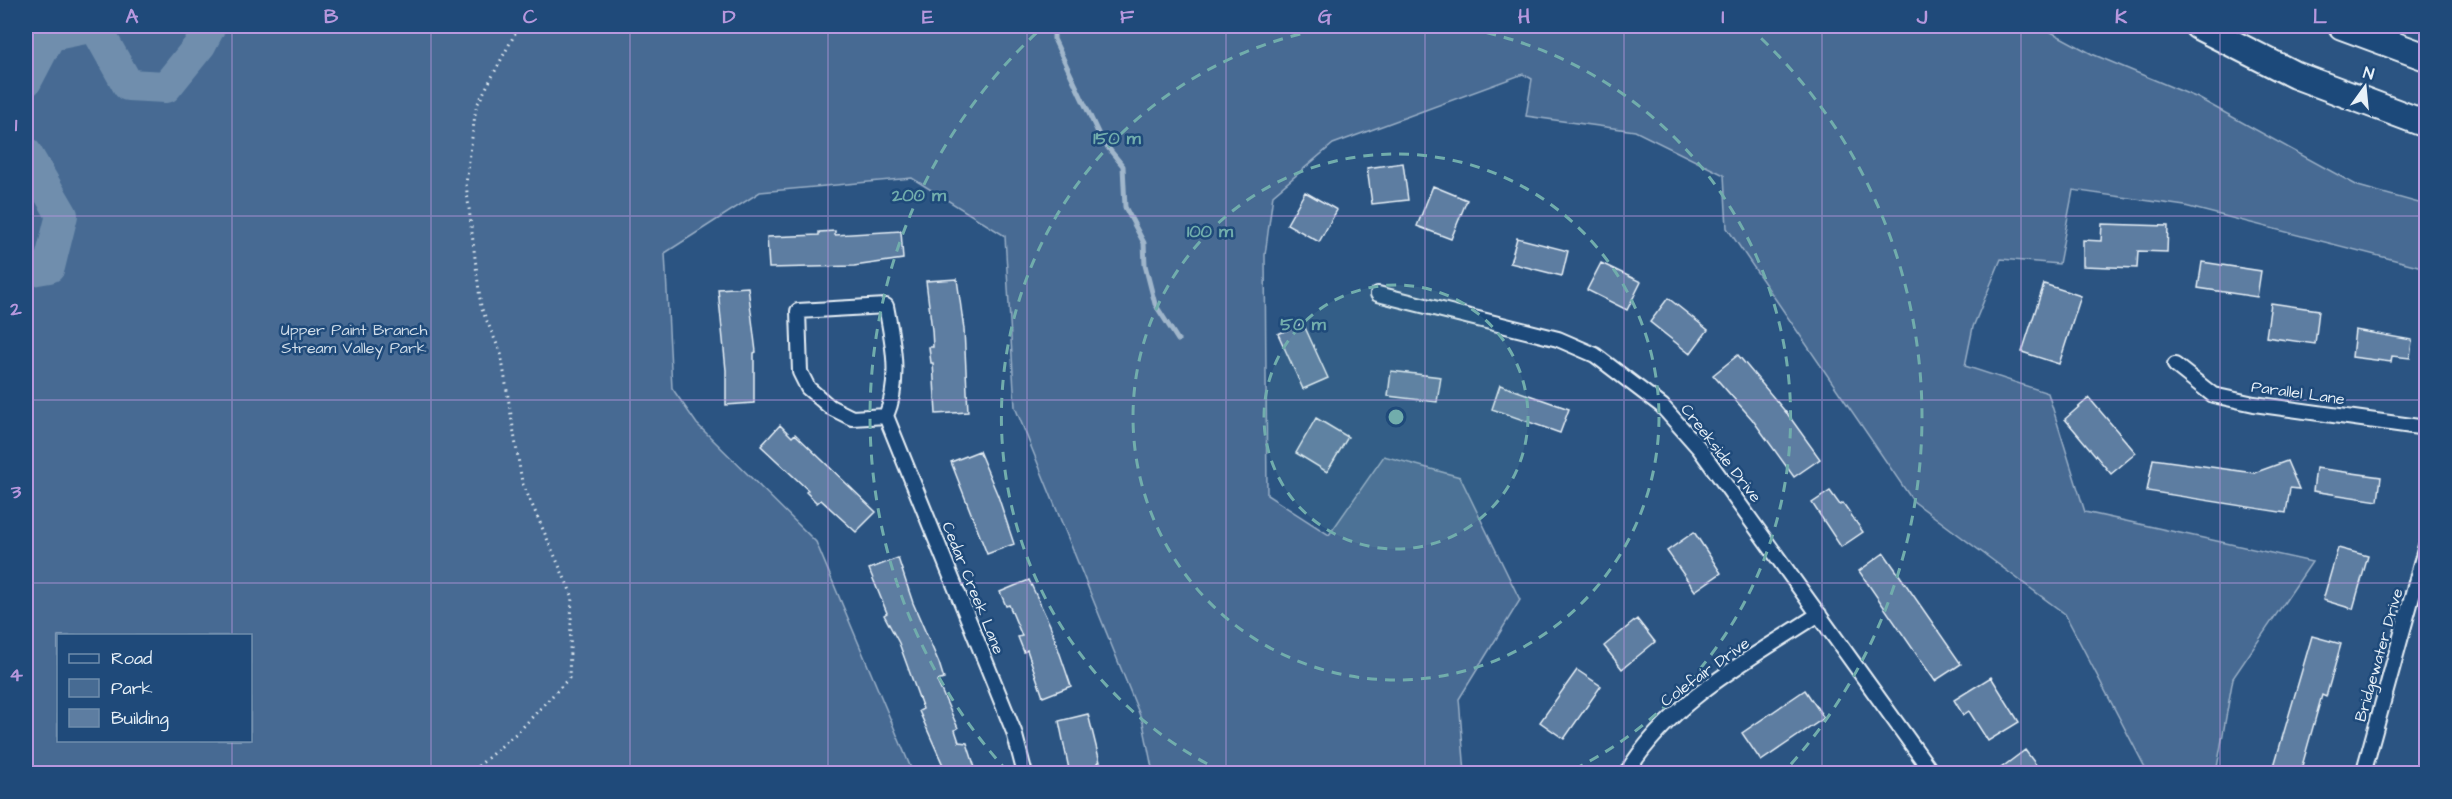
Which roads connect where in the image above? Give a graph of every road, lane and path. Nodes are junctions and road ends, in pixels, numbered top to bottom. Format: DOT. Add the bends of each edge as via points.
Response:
graph roads {
  1 [pos="33,26"];
  2 [pos="519,26"];
  3 [pos="2198,26"];
  4 [pos="2342,26"];
  5 [pos="26,33"];
  6 [pos="2427,57"];
  7 [pos="2427,124"];
  8 [pos="1378,294"];
  9 [pos="2175,365"];
  10 [pos="886,416"];
  11 [pos="2427,428"];
  12 [pos="2427,546"];
  13 [pos="1818,614"];
  14 [pos="469,774"];
  15 [pos="1025,774"];
  16 [pos="1626,774"];
  17 [pos="1933,774"];
  18 [pos="2363,774"];
  1 -- 5 [label="path"];
  2 -- 14 [label="path" via="476,107 466,184 481,307 501,354 522,482 572,595 569,678 520,730"];
  3 -- 7 [label="highway" via="2295,75"];
  4 -- 6 [label="highway"];
  8 -- 13 [label="street, Creekside Drive" via="1558,339 1595,355 1662,406 1699,448"];
  9 -- 11 [label="street, Parallel Lane" via="2213,395"];
  10 -- 10 [label="street" via="852,418 830,407 808,388 800,372 798,311 886,306 895,371 893,400"];
  10 -- 15 [label="street, Cedar Creek Lane" via="1014,732"];
  12 -- 18 [label="street, Bridgewater Drive"];
  13 -- 16 [label="street, Colefair Drive" via="1682,707 1640,752"];
  13 -- 17 [label="street, Creekside Drive"];
}
